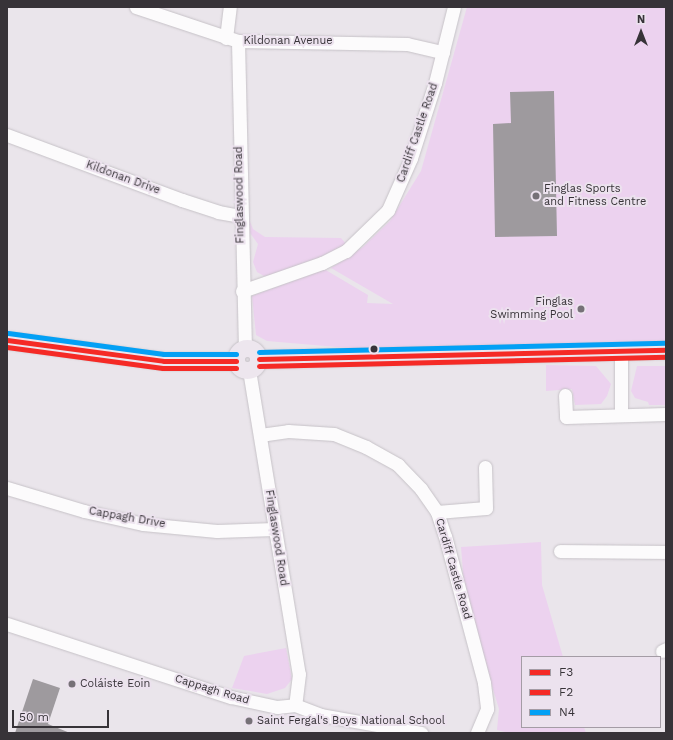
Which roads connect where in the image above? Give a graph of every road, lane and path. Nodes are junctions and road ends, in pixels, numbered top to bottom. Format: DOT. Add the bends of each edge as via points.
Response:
graph roads {
  1 [pos="136,7"];
  2 [pos="230,7"];
  3 [pos="454,7"];
  4 [pos="232,39"];
  5 [pos="443,52"];
  6 [pos="7,135"];
  7 [pos="240,216"];
  8 [pos="242,291"];
  9 [pos="7,340"];
  10 [pos="666,350"];
  11 [pos="621,351"];
  12 [pos="247,360"];
  13 [pos="565,395"];
  14 [pos="666,414"];
  15 [pos="621,415"];
  16 [pos="260,435"];
  17 [pos="485,467"];
  18 [pos="7,488"];
  19 [pos="437,512"];
  20 [pos="274,529"];
  21 [pos="560,551"];
  22 [pos="666,552"];
  23 [pos="7,624"];
  24 [pos="295,705"];
  25 [pos="421,733"];
  26 [pos="477,733"];
  1 -- 4 [label="street, Kildonan Avenue"];
  2 -- 4 [label="street, Finglaswood Road"];
  3 -- 5 [label="street, Cardiff Castle Road"];
  4 -- 5 [label="street, Kildonan Avenue" via="407,44 426,46"];
  4 -- 7 [label="street, Finglaswood Road"];
  5 -- 8 [label="street, Cardiff Castle Road" via="412,158 388,210 339,254 270,283"];
  6 -- 7 [label="street, Kildonan Drive" via="182,200"];
  7 -- 8 [label="street, Finglaswood Road"];
  8 -- 12 [label="street, Finglaswood Road"];
  9 -- 12 [label="main road" via="164,361"];
  10 -- 11 [label="main road"];
  11 -- 12 [label="main road"];
  11 -- 15 [label="street"];
  12 -- 16 [label="street, Finglaswood Road"];
  13 -- 15 [label="street" via="566,417"];
  14 -- 15 [label="street"];
  16 -- 19 [label="street, Cardiff Castle Road" via="288,431 334,434 366,447 398,465 421,489"];
  16 -- 20 [label="street, Finglaswood Road"];
  17 -- 19 [label="street" via="486,508"];
  18 -- 20 [label="street, Cappagh Drive" via="84,511 143,524 217,531"];
  19 -- 26 [label="street, Cardiff Castle Road" via="487,696 488,709"];
  20 -- 24 [label="street, Finglaswood Road" via="299,674"];
  21 -- 22 [label="street"];
  23 -- 24 [label="street, Cappagh Road" via="230,697 277,707"];
  24 -- 25 [label="street, Cappagh Road" via="321,715"];
}
